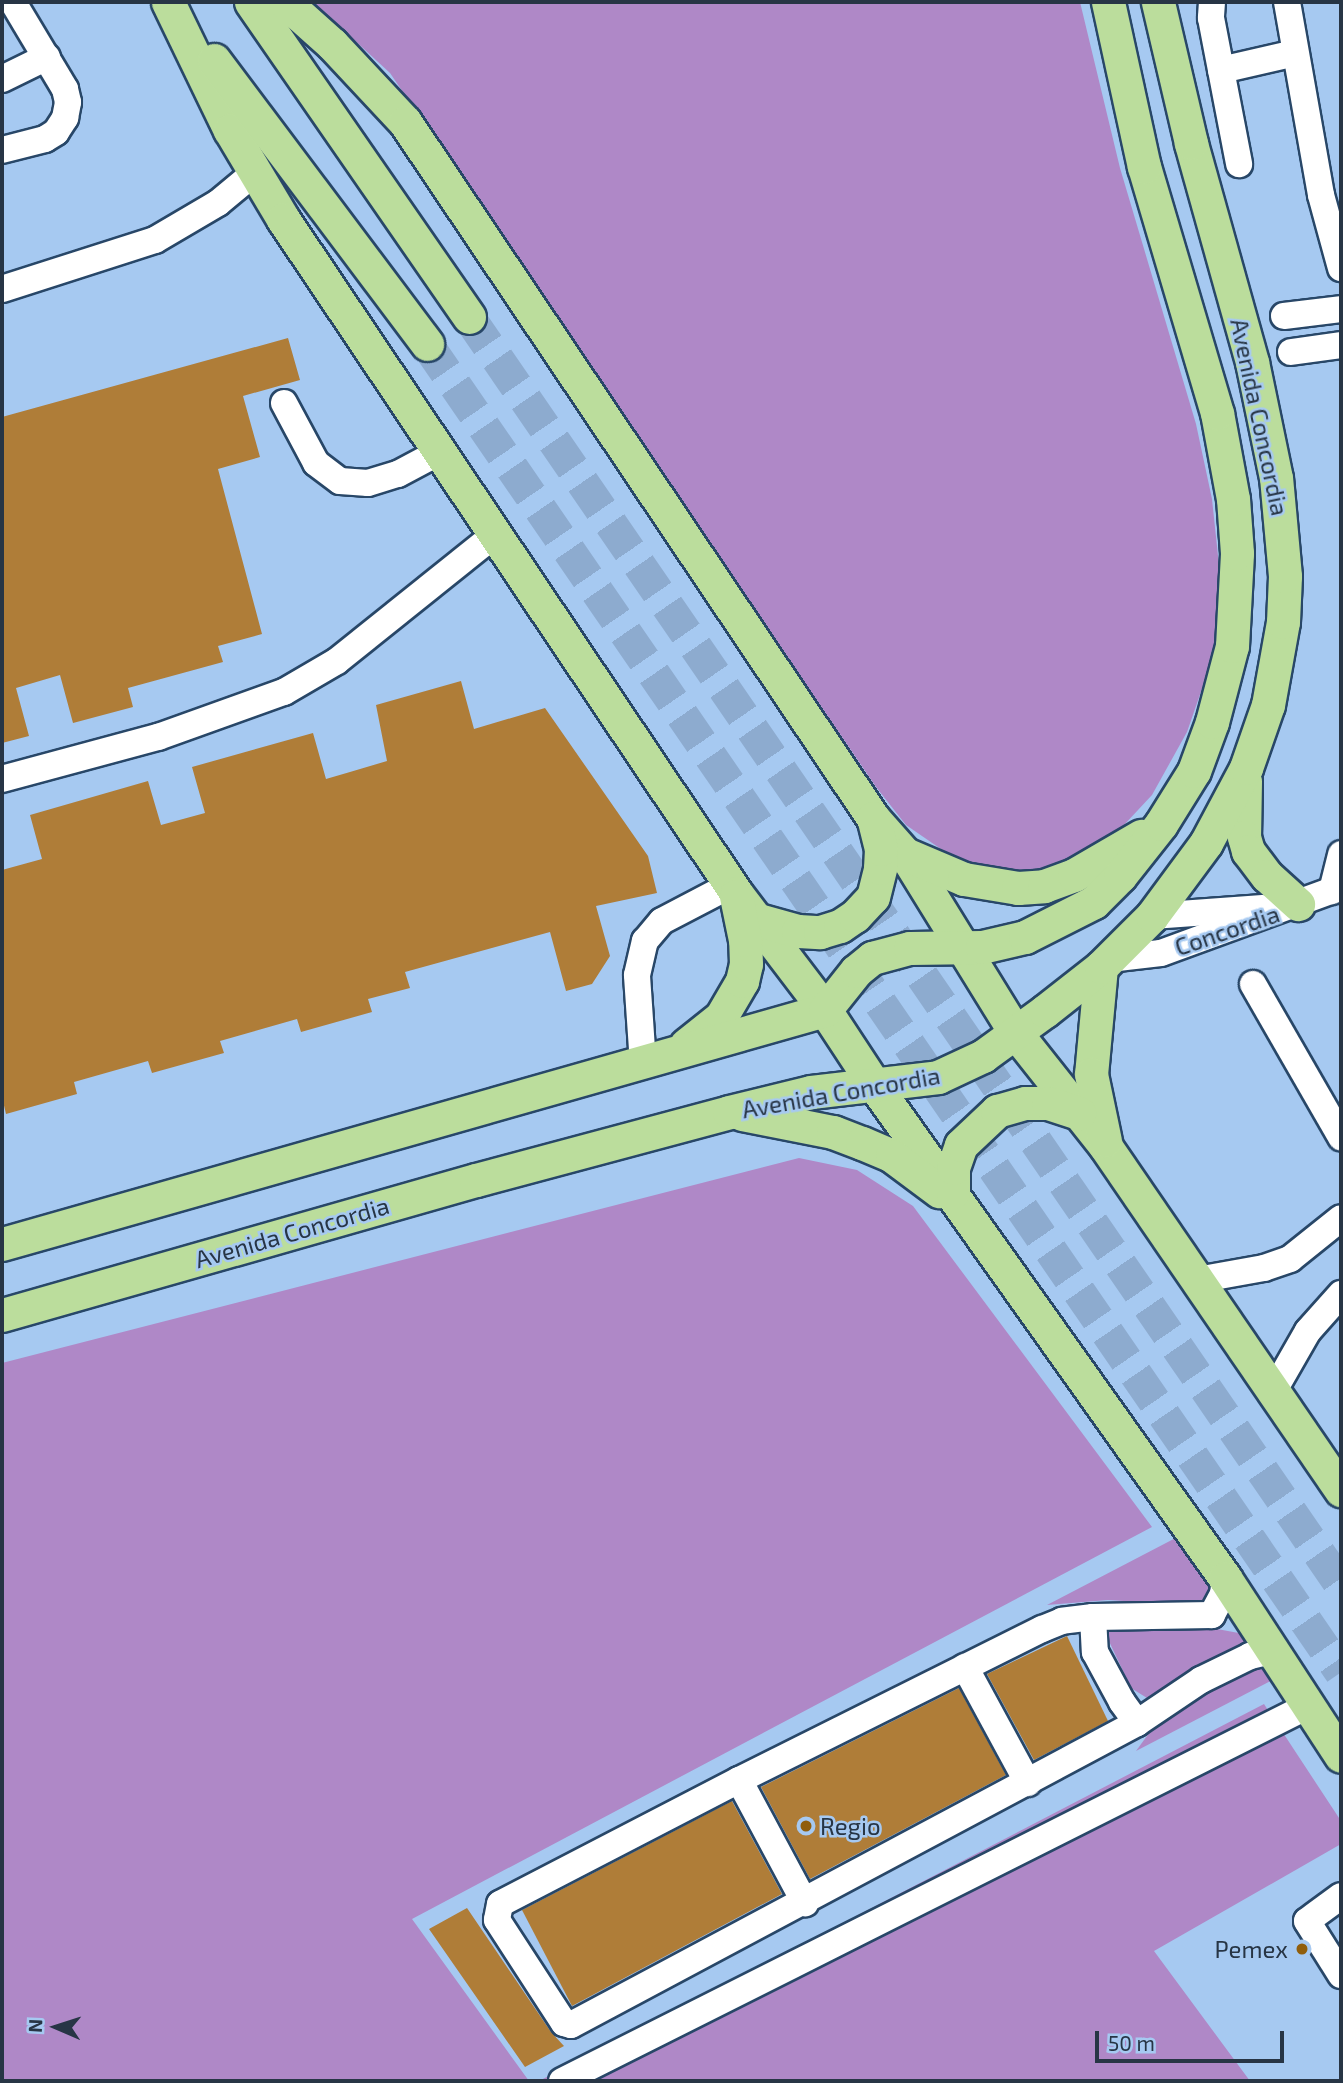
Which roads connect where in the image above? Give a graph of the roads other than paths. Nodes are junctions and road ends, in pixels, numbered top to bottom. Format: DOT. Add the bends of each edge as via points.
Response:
graph roads {
  1 [pos="169,2"];
  2 [pos="251,2"];
  3 [pos="285,2"];
  4 [pos="1108,2"];
  5 [pos="1158,2"];
  6 [pos="1212,2"];
  7 [pos="1287,2"];
  8 [pos="12,14"];
  9 [pos="1295,53"];
  10 [pos="47,57"];
  11 [pos="1221,70"];
  12 [pos="2,79"];
  13 [pos="2,150"];
  14 [pos="1239,164"];
  15 [pos="254,173"];
  16 [pos="1341,268"];
  17 [pos="2,289"];
  18 [pos="1341,309"];
  19 [pos="1284,316"];
  20 [pos="469,317"];
  21 [pos="427,344"];
  22 [pos="1341,345"];
  23 [pos="1291,352"];
  24 [pos="284,403"];
  25 [pos="441,451"];
  26 [pos="497,533"];
  27 [pos="1246,768"];
  28 [pos="2,779"];
  29 [pos="873,818"];
  30 [pos="1161,824"];
  31 [pos="905,854"];
  32 [pos="1341,855"];
  33 [pos="733,889"];
  34 [pos="1336,889"];
  35 [pos="1294,906"];
  36 [pos="1152,916"];
  37 [pos="758,920"];
  38 [pos="961,946"];
  39 [pos="1105,963"];
  40 [pos="1253,984"];
  41 [pos="825,1010"];
  42 [pos="1015,1032"];
  43 [pos="652,1062"];
  44 [pos="875,1086"];
  45 [pos="729,1112"];
  46 [pos="1079,1113"];
  47 [pos="1341,1137"];
  48 [pos="1106,1147"];
  49 [pos="959,1202"];
  50 [pos="1341,1218"];
  51 [pos="2,1244"];
  52 [pos="1197,1280"];
  53 [pos="1341,1294"];
  54 [pos="2,1315"];
  55 [pos="1273,1392"];
  56 [pos="1341,1490"];
  57 [pos="1225,1578"];
  58 [pos="1093,1616"];
  59 [pos="1272,1651"];
  60 [pos="965,1667"];
  61 [pos="1308,1706"];
  62 [pos="1137,1723"];
  63 [pos="1341,1756"];
  64 [pos="739,1780"];
  65 [pos="1028,1783"];
  66 [pos="1341,1896"];
  67 [pos="805,1903"];
  68 [pos="1341,1975"];
  69 [pos="562,2081"];
  1 -- 15 [label="main road"];
  1 -- 21 [label="main road"];
  2 -- 20 [label="main road"];
  3 -- 29 [label="main road" via="332,44 405,122"];
  4 -- 30 [label="main road, Avenida Concordia" via="1144,167 1217,413 1233,499 1237,553 1233,634 1224,679 1194,771"];
  5 -- 27 [label="main road, Avenida Concordia" via="1252,362 1283,531 1285,576 1278,655 1268,705"];
  6 -- 11 [label="street"];
  7 -- 9 [label="street"];
  8 -- 10 [label="street"];
  9 -- 11 [label="street"];
  9 -- 16 [label="street" via="1321,195"];
  10 -- 12 [label="street"];
  10 -- 13 [label="street" via="65,89 65,118 45,139"];
  11 -- 14 [label="street"];
  15 -- 17 [label="street" via="218,202 155,240"];
  15 -- 25 [label="main road"];
  18 -- 19 [label="street"];
  22 -- 23 [label="street"];
  24 -- 25 [label="street" via="316,463 340,481 368,483 398,474"];
  25 -- 26 [label="main road"];
  26 -- 28 [label="street" via="337,661 284,692 158,737"];
  26 -- 33 [label="main road"];
  27 -- 35 [label="main road" via="1248,851"];
  27 -- 36 [label="main road, Avenida Concordia" via="1206,843"];
  29 -- 31 [label="main road"];
  29 -- 37 [label="main road" via="881,849 880,869 873,897 855,916 820,932 798,932"];
  30 -- 31 [label="main road" via="1100,862 1044,886 1018,888 975,881"];
  30 -- 38 [label="main road, Avenida Concordia" via="1094,902 1025,937 982,947"];
  31 -- 38 [label="main road"];
  32 -- 34 [label="street"];
  33 -- 37 [label="main road"];
  33 -- 43 [label="main road" via="746,964 735,997 699,1038"];
  33 -- 43 [label="street" via="662,921 645,941 637,975"];
  34 -- 35 [label="street, Concordia"];
  35 -- 36 [label="street"];
  35 -- 39 [label="street, Concordia" via="1161,953"];
  36 -- 39 [label="main road, Avenida Concordia"];
  37 -- 41 [label="main road"];
  38 -- 41 [label="main road, Avenida Concordia" via="910,948 872,958"];
  38 -- 42 [label="main road"];
  39 -- 42 [label="main road, Avenida Concordia"];
  39 -- 48 [label="main road" via="1091,1074"];
  40 -- 47 [label="street"];
  41 -- 43 [label="main road"];
  41 -- 44 [label="main road"];
  42 -- 44 [label="main road, Avenida Concordia" via="963,1068 938,1077"];
  42 -- 46 [label="main road"];
  43 -- 51 [label="main road"];
  44 -- 45 [label="main road, Avenida Concordia" via="811,1093"];
  44 -- 49 [label="main road"];
  45 -- 49 [label="main road" via="832,1132 862,1143 912,1169"];
  45 -- 54 [label="main road, Avenida Concordia"];
  46 -- 48 [label="main road"];
  46 -- 49 [label="main road" via="1048,1103 996,1111 961,1145 953,1168"];
  48 -- 52 [label="main road"];
  49 -- 57 [label="main road"];
  50 -- 52 [label="street" via="1290,1259"];
  52 -- 55 [label="main road"];
  53 -- 55 [label="street" via="1308,1331"];
  55 -- 56 [label="main road"];
  57 -- 58 [label="street" via="1212,1615"];
  57 -- 59 [label="main road"];
  58 -- 60 [label="street" via="1062,1621"];
  58 -- 62 [label="street" via="1099,1662"];
  59 -- 61 [label="main road"];
  59 -- 62 [label="street" via="1250,1656 1201,1680"];
  60 -- 64 [label="street"];
  60 -- 65 [label="street"];
  61 -- 63 [label="main road"];
  61 -- 69 [label="street"];
  62 -- 65 [label="street"];
  64 -- 67 [label="street"];
  64 -- 67 [label="street" via="500,1904 497,1920 564,2023 571,2025"];
  65 -- 67 [label="street"];
  66 -- 68 [label="street" via="1307,1921"];
}
